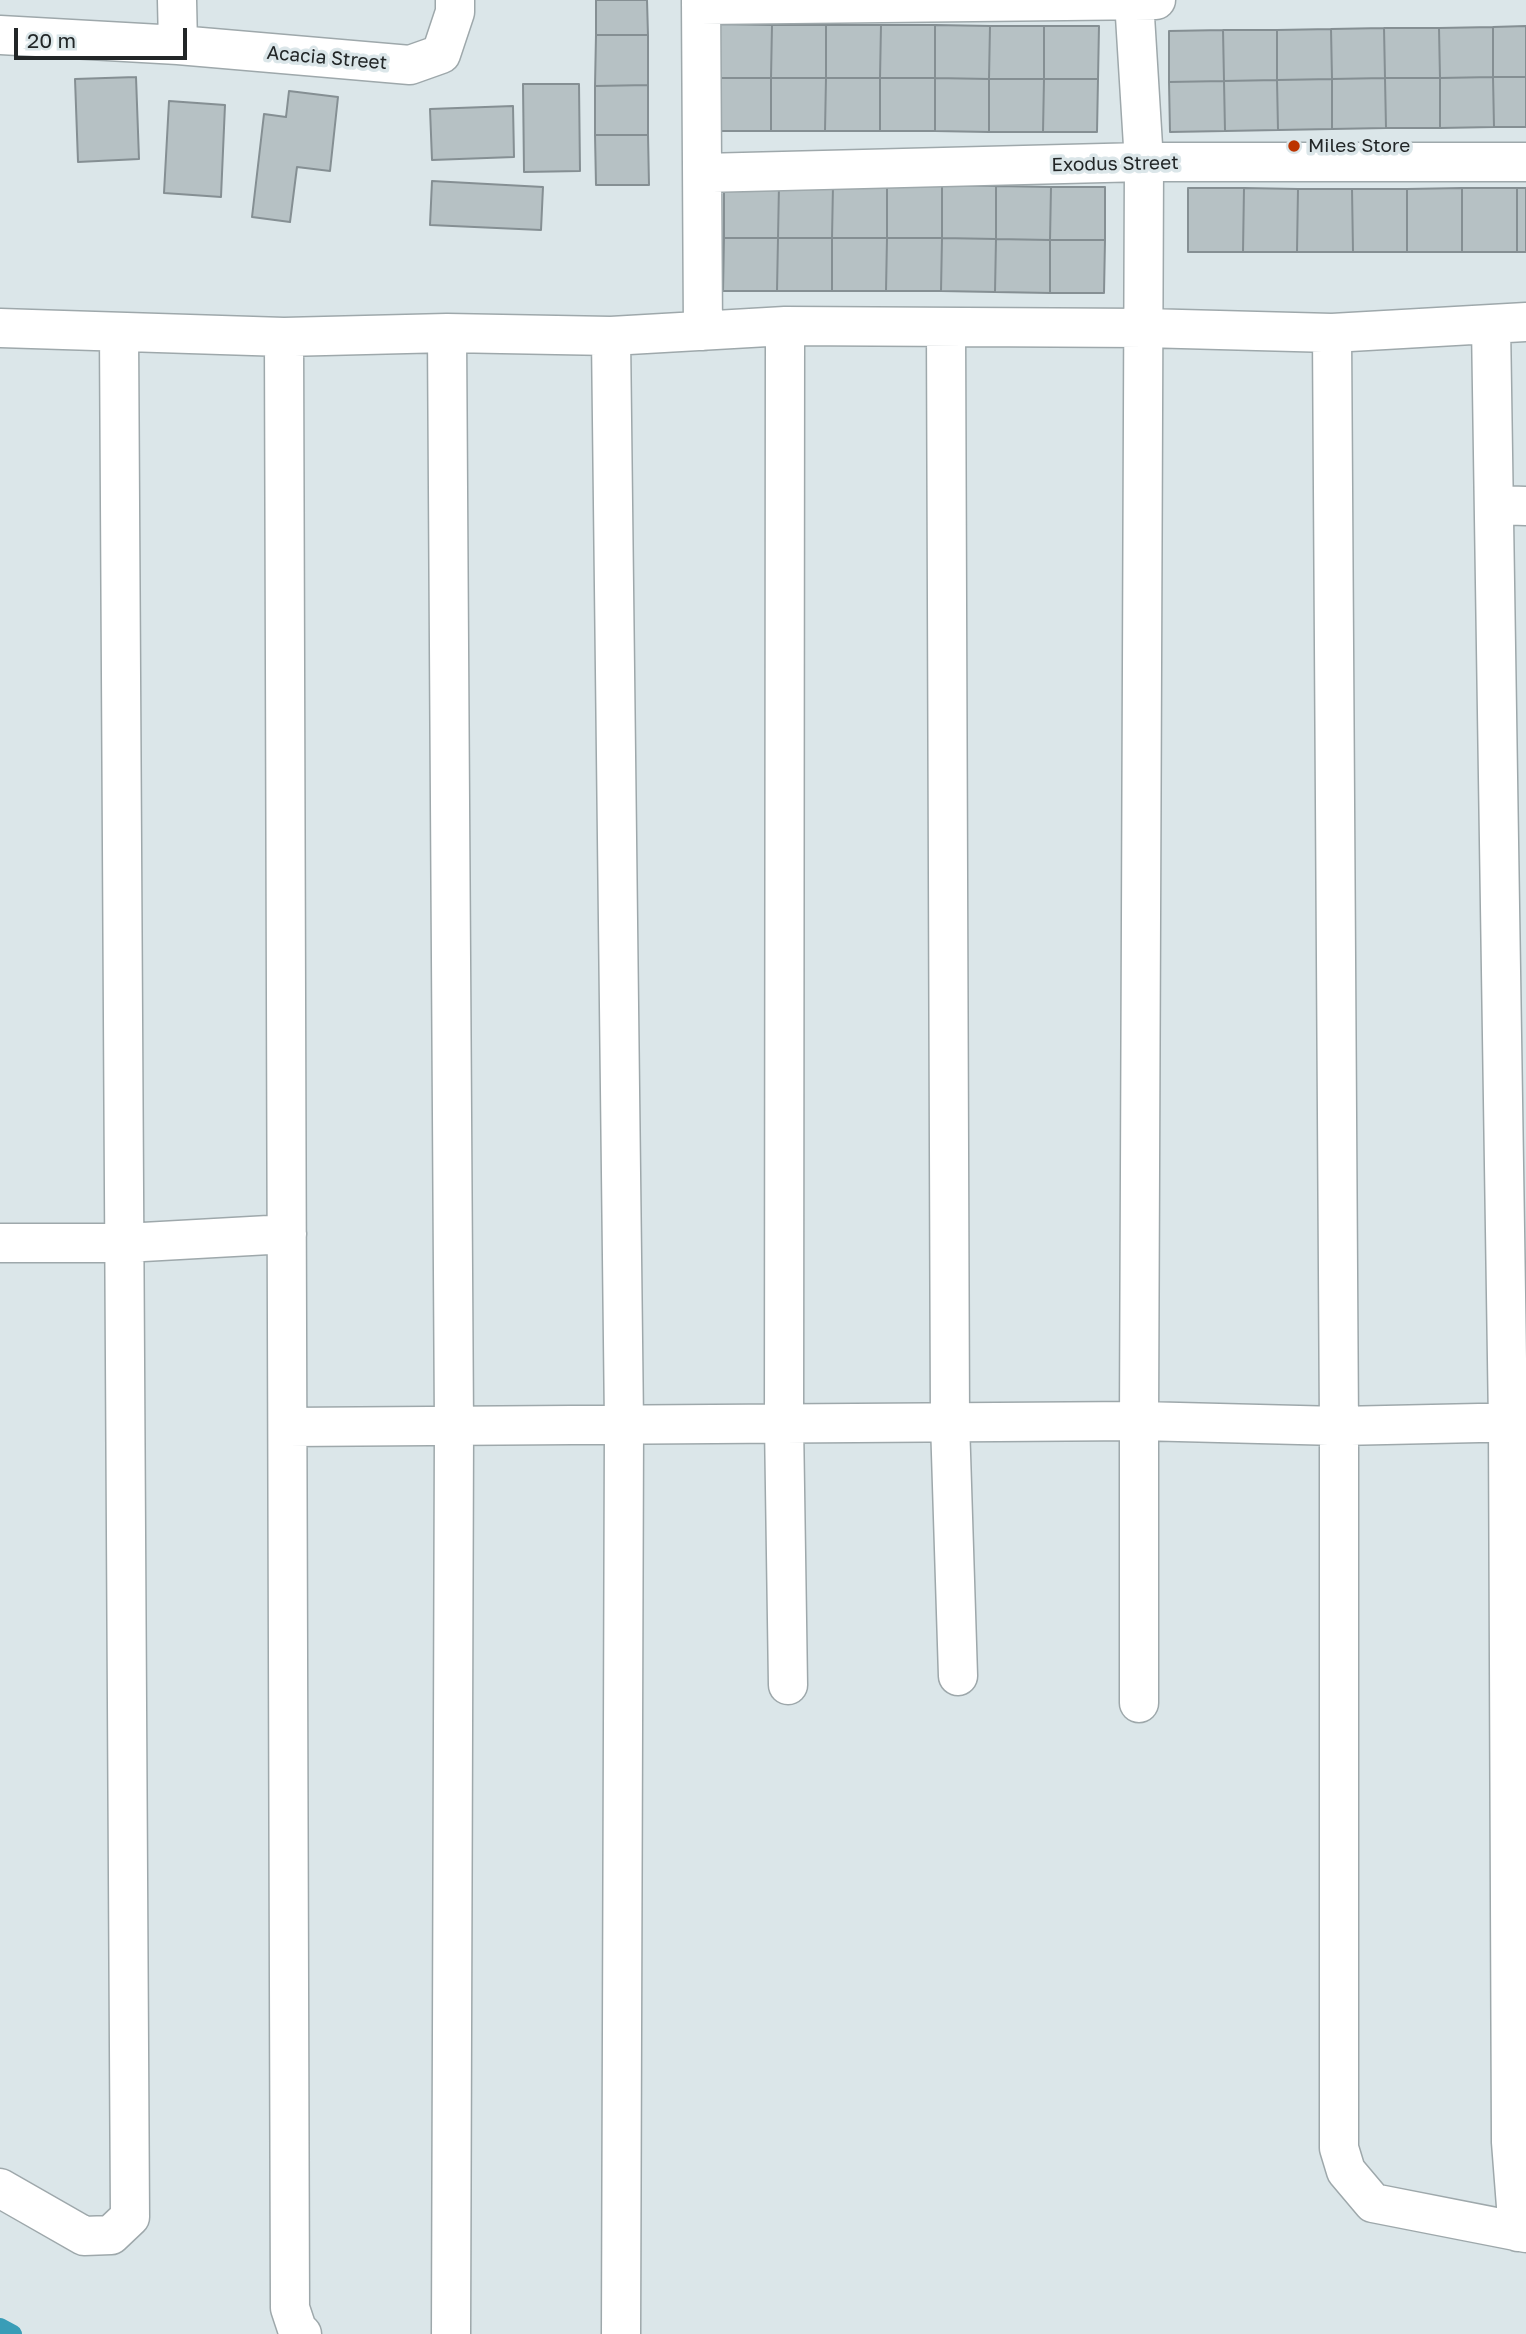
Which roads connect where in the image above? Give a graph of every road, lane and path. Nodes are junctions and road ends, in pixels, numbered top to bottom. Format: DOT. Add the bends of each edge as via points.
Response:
graph roads {
  1 [pos="177,0"];
  2 [pos="1134,0"];
  3 [pos="1156,0"];
  4 [pos="701,2"];
  5 [pos="455,6"];
  6 [pos="0,35"];
  7 [pos="178,45"];
  8 [pos="1144,162"];
  9 [pos="1526,162"];
  10 [pos="703,173"];
  11 [pos="1509,323"];
  12 [pos="785,326"];
  13 [pos="946,327"];
  14 [pos="0,328"];
  15 [pos="1144,328"];
  16 [pos="704,331"];
  17 [pos="119,332"];
  18 [pos="447,333"];
  19 [pos="1332,333"];
  20 [pos="611,336"];
  21 [pos="284,337"];
  22 [pos="1510,505"];
  23 [pos="1511,699"];
  24 [pos="1513,877"];
  25 [pos="1514,1055"];
  26 [pos="287,1234"];
  27 [pos="1516,1236"];
  28 [pos="125,1242"];
  29 [pos="0,1243"];
  30 [pos="1139,1421"];
  31 [pos="950,1422"];
  32 [pos="1517,1422"];
  33 [pos="784,1423"];
  34 [pos="624,1424"];
  35 [pos="454,1426"];
  36 [pos="1339,1426"];
  37 [pos="288,1427"];
  38 [pos="1517,1615"];
  39 [pos="958,1676"];
  40 [pos="788,1685"];
  41 [pos="1139,1703"];
  42 [pos="1518,1798"];
  43 [pos="1518,1967"];
  44 [pos="1519,2142"];
  45 [pos="0,2188"];
  46 [pos="1522,2232"];
  47 [pos="302,2334"];
  48 [pos="451,2334"];
  49 [pos="621,2334"];
  1 -- 7 [label="street"];
  2 -- 3 [label="street"];
  2 -- 4 [label="street"];
  2 -- 8 [label="street"];
  4 -- 10 [label="street"];
  5 -- 7 [label="street, Acacia Street" via="441,54 410,65"];
  6 -- 7 [label="street, Acacia Street"];
  8 -- 9 [label="street, Exodus Street"];
  8 -- 10 [label="street, Exodus Street"];
  8 -- 15 [label="street"];
  10 -- 16 [label="street"];
  11 -- 19 [label="street"];
  11 -- 22 [label="street"];
  12 -- 13 [label="street"];
  12 -- 16 [label="street"];
  12 -- 33 [label="street"];
  13 -- 15 [label="street"];
  13 -- 31 [label="street"];
  14 -- 17 [label="street"];
  15 -- 19 [label="street"];
  15 -- 30 [label="street"];
  16 -- 20 [label="street"];
  17 -- 21 [label="street"];
  17 -- 28 [label="street"];
  18 -- 20 [label="street"];
  18 -- 21 [label="street"];
  18 -- 35 [label="street"];
  19 -- 36 [label="street"];
  20 -- 34 [label="street"];
  21 -- 26 [label="street"];
  22 -- 23 [label="street"];
  23 -- 24 [label="street"];
  24 -- 25 [label="street"];
  25 -- 27 [label="street"];
  26 -- 28 [label="street"];
  26 -- 37 [label="street"];
  27 -- 32 [label="street"];
  28 -- 29 [label="street"];
  28 -- 45 [label="street" via="130,2217 111,2235 84,2236"];
  30 -- 31 [label="street"];
  30 -- 36 [label="street"];
  30 -- 41 [label="street"];
  31 -- 33 [label="street"];
  31 -- 39 [label="street"];
  32 -- 36 [label="street"];
  32 -- 38 [label="street"];
  33 -- 34 [label="street"];
  33 -- 40 [label="street"];
  34 -- 35 [label="street"];
  34 -- 49 [label="street"];
  35 -- 37 [label="street"];
  35 -- 48 [label="street"];
  36 -- 46 [label="street" via="1339,2148 1346,2171 1373,2203"];
  37 -- 47 [label="street" via="290,2308"];
  38 -- 42 [label="street"];
  42 -- 43 [label="street"];
  43 -- 44 [label="street"];
  44 -- 46 [label="street"];
}
